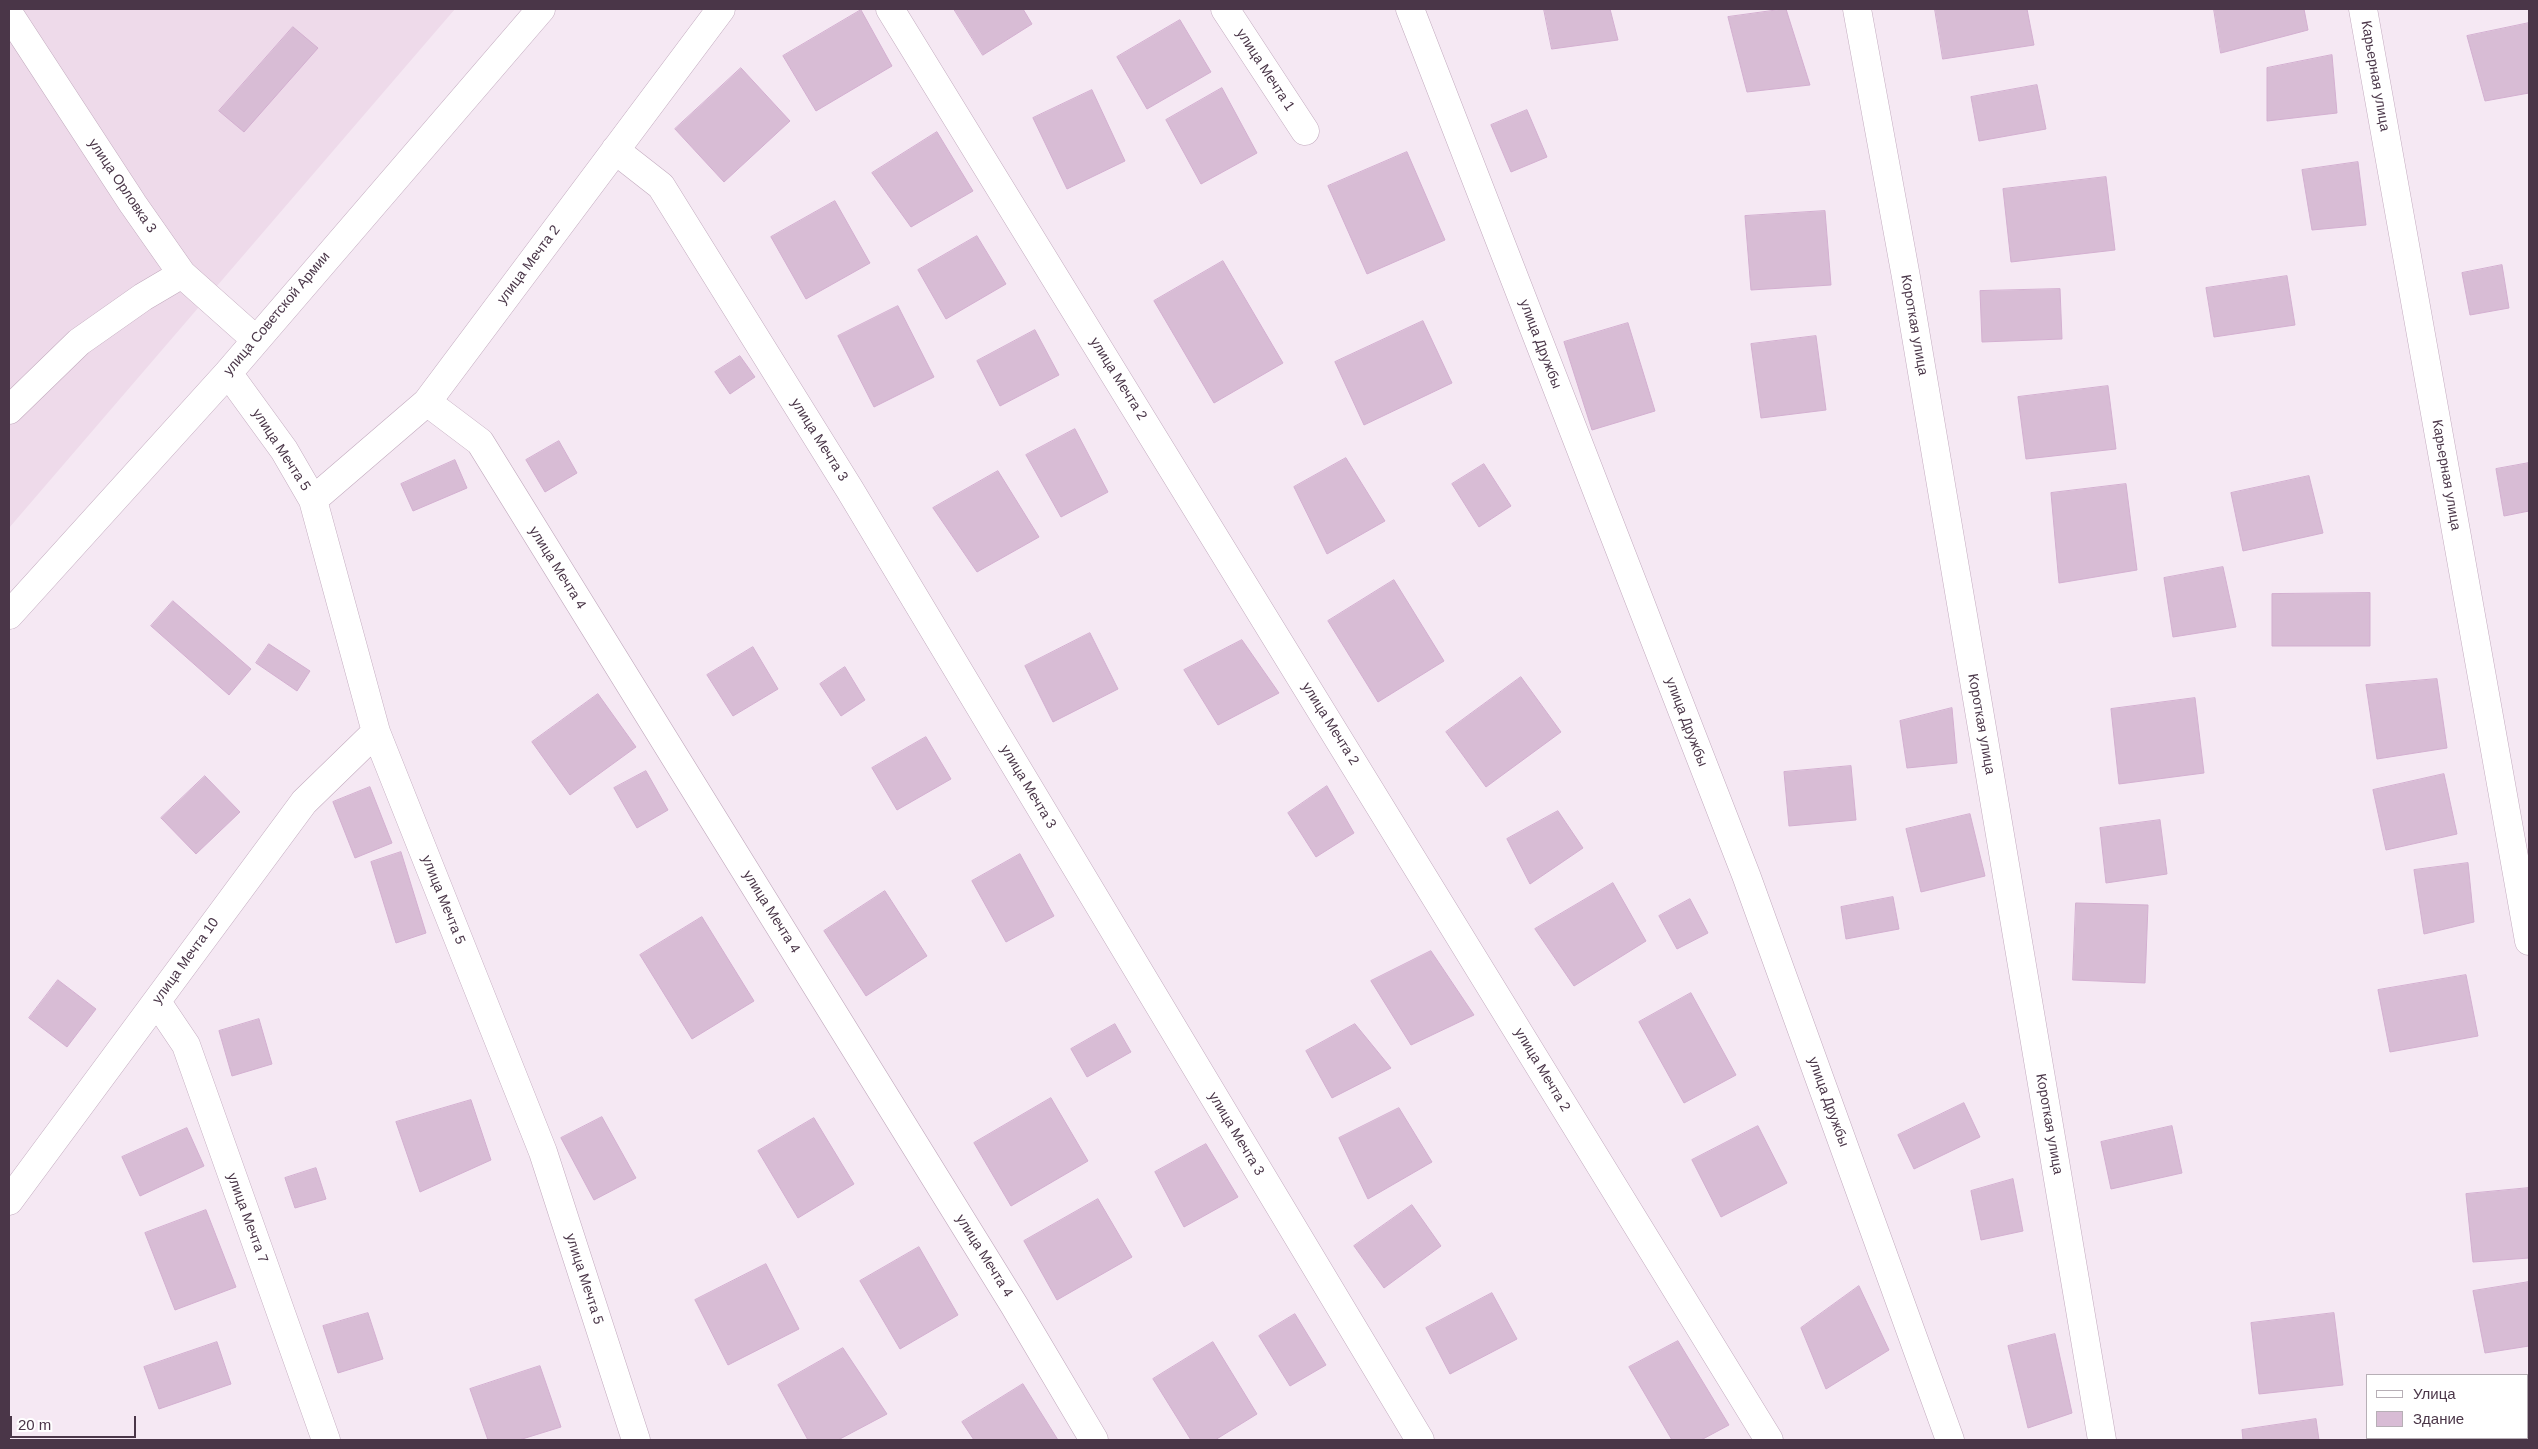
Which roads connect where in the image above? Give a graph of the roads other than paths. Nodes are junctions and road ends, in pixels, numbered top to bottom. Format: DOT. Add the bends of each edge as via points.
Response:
graph roads {
  1 [pos="541,9"];
  2 [pos="722,9"];
  3 [pos="890,9"];
  4 [pos="1225,9"];
  5 [pos="1410,9"];
  6 [pos="1857,9"];
  7 [pos="2363,9"];
  8 [pos="9,14"];
  9 [pos="1305,131"];
  10 [pos="615,150"];
  11 [pos="182,274"];
  12 [pos="256,339"];
  13 [pos="228,372"];
  14 [pos="427,402"];
  15 [pos="9,410"];
  16 [pos="313,500"];
  17 [pos="9,615"];
  18 [pos="376,732"];
  19 [pos="2529,942"];
  20 [pos="157,1002"];
  21 [pos="9,1201"];
  22 [pos="326,1440"];
  23 [pos="636,1440"];
  24 [pos="1094,1440"];
  25 [pos="1420,1440"];
  26 [pos="1769,1440"];
  27 [pos="1950,1440"];
  28 [pos="2102,1440"];
  1 -- 12 [label="street, улица Советской Армии"];
  2 -- 10 [label="street, улица Мечта 2"];
  3 -- 26 [label="street, улица Мечта 2"];
  4 -- 9 [label="street, улица Мечта 1"];
  5 -- 27 [label="street, улица Дружбы" via="1746,875"];
  6 -- 28 [label="street, Короткая улица" via="1911,307"];
  7 -- 19 [label="street, Карьерная улица"];
  8 -- 11 [label="street, улица Орловка 3"];
  10 -- 14 [label="street, улица Мечта 2"];
  10 -- 25 [label="street, улица Мечта 3" via="661,186 850,490"];
  11 -- 12 [label="street, улица Орловка 3"];
  11 -- 15 [label="street" via="79,342"];
  12 -- 13 [label="street, улица Советской Армии"];
  13 -- 16 [label="street, улица Мечта 5" via="284,450"];
  13 -- 17 [label="street, улица Советской Армии"];
  14 -- 16 [label="street, улица Мечта 2"];
  14 -- 24 [label="street, улица Мечта 4" via="480,442 1014,1305"];
  16 -- 18 [label="street, улица Мечта 5"];
  18 -- 20 [label="street, улица Мечта 10" via="304,802"];
  18 -- 23 [label="street, улица Мечта 5" via="543,1152"];
  20 -- 21 [label="street, улица Мечта 10"];
  20 -- 22 [label="street, улица Мечта 7" via="186,1045"];
}
